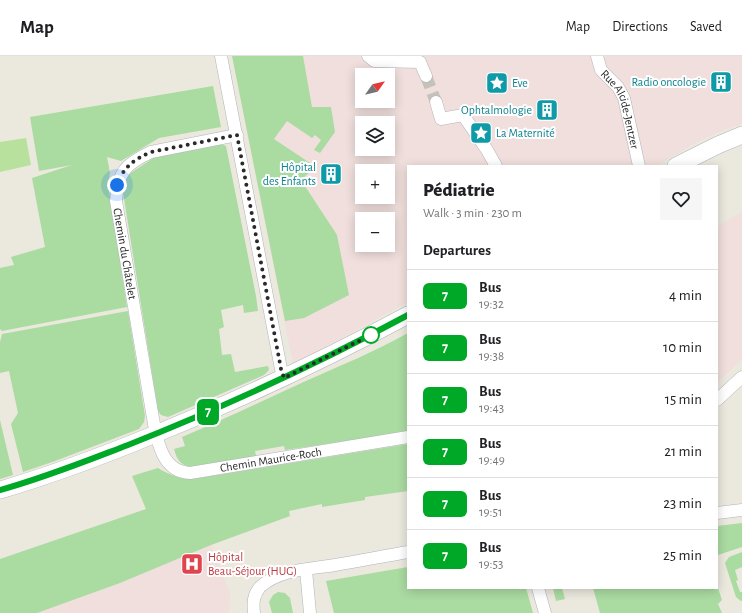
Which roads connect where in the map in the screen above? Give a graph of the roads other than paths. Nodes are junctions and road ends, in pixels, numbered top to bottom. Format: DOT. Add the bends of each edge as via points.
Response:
graph roads {
  1 [pos="221,56"];
  2 [pos="368,56"];
  3 [pos="597,59"];
  4 [pos="426,76"];
  5 [pos="436,102"];
  6 [pos="237,135"];
  7 [pos="742,135"];
  8 [pos="495,165"];
  9 [pos="639,165"];
  10 [pos="678,165"];
  11 [pos="407,316"];
  12 [pos="742,377"];
  13 [pos="284,378"];
  14 [pos="718,399"];
  15 [pos="156,434"];
  16 [pos="407,437"];
  17 [pos="0,490"];
  18 [pos="742,510"];
  19 [pos="718,513"];
  20 [pos="407,552"];
  21 [pos="306,570"];
  22 [pos="538,589"];
  23 [pos="254,613"];
  24 [pos="310,613"];
  25 [pos="545,613"];
  1 -- 6 [label="street"];
  2 -- 4 [label="street" via="374,61 420,62"];
  3 -- 9 [label="street, Rue Alcide-Jentzer" via="601,70 618,86 624,98"];
  5 -- 8 [label="street" via="441,119 463,115"];
  6 -- 13 [label="street"];
  6 -- 15 [label="street, Chemin du Châtelet" via="151,152 127,166 117,185 116,201"];
  7 -- 10 [label="main road"];
  11 -- 13 [label="main road"];
  12 -- 14 [label="street"];
  13 -- 15 [label="main road"];
  15 -- 16 [label="street, Chemin Maurice-Roch" via="167,463 183,473"];
  15 -- 17 [label="main road" via="59,472"];
  18 -- 19 [label="street"];
  20 -- 21 [label="street"];
  21 -- 23 [label="street" via="281,575 260,587 254,594"];
  21 -- 24 [label="street"];
  22 -- 25 [label="street"];
}
